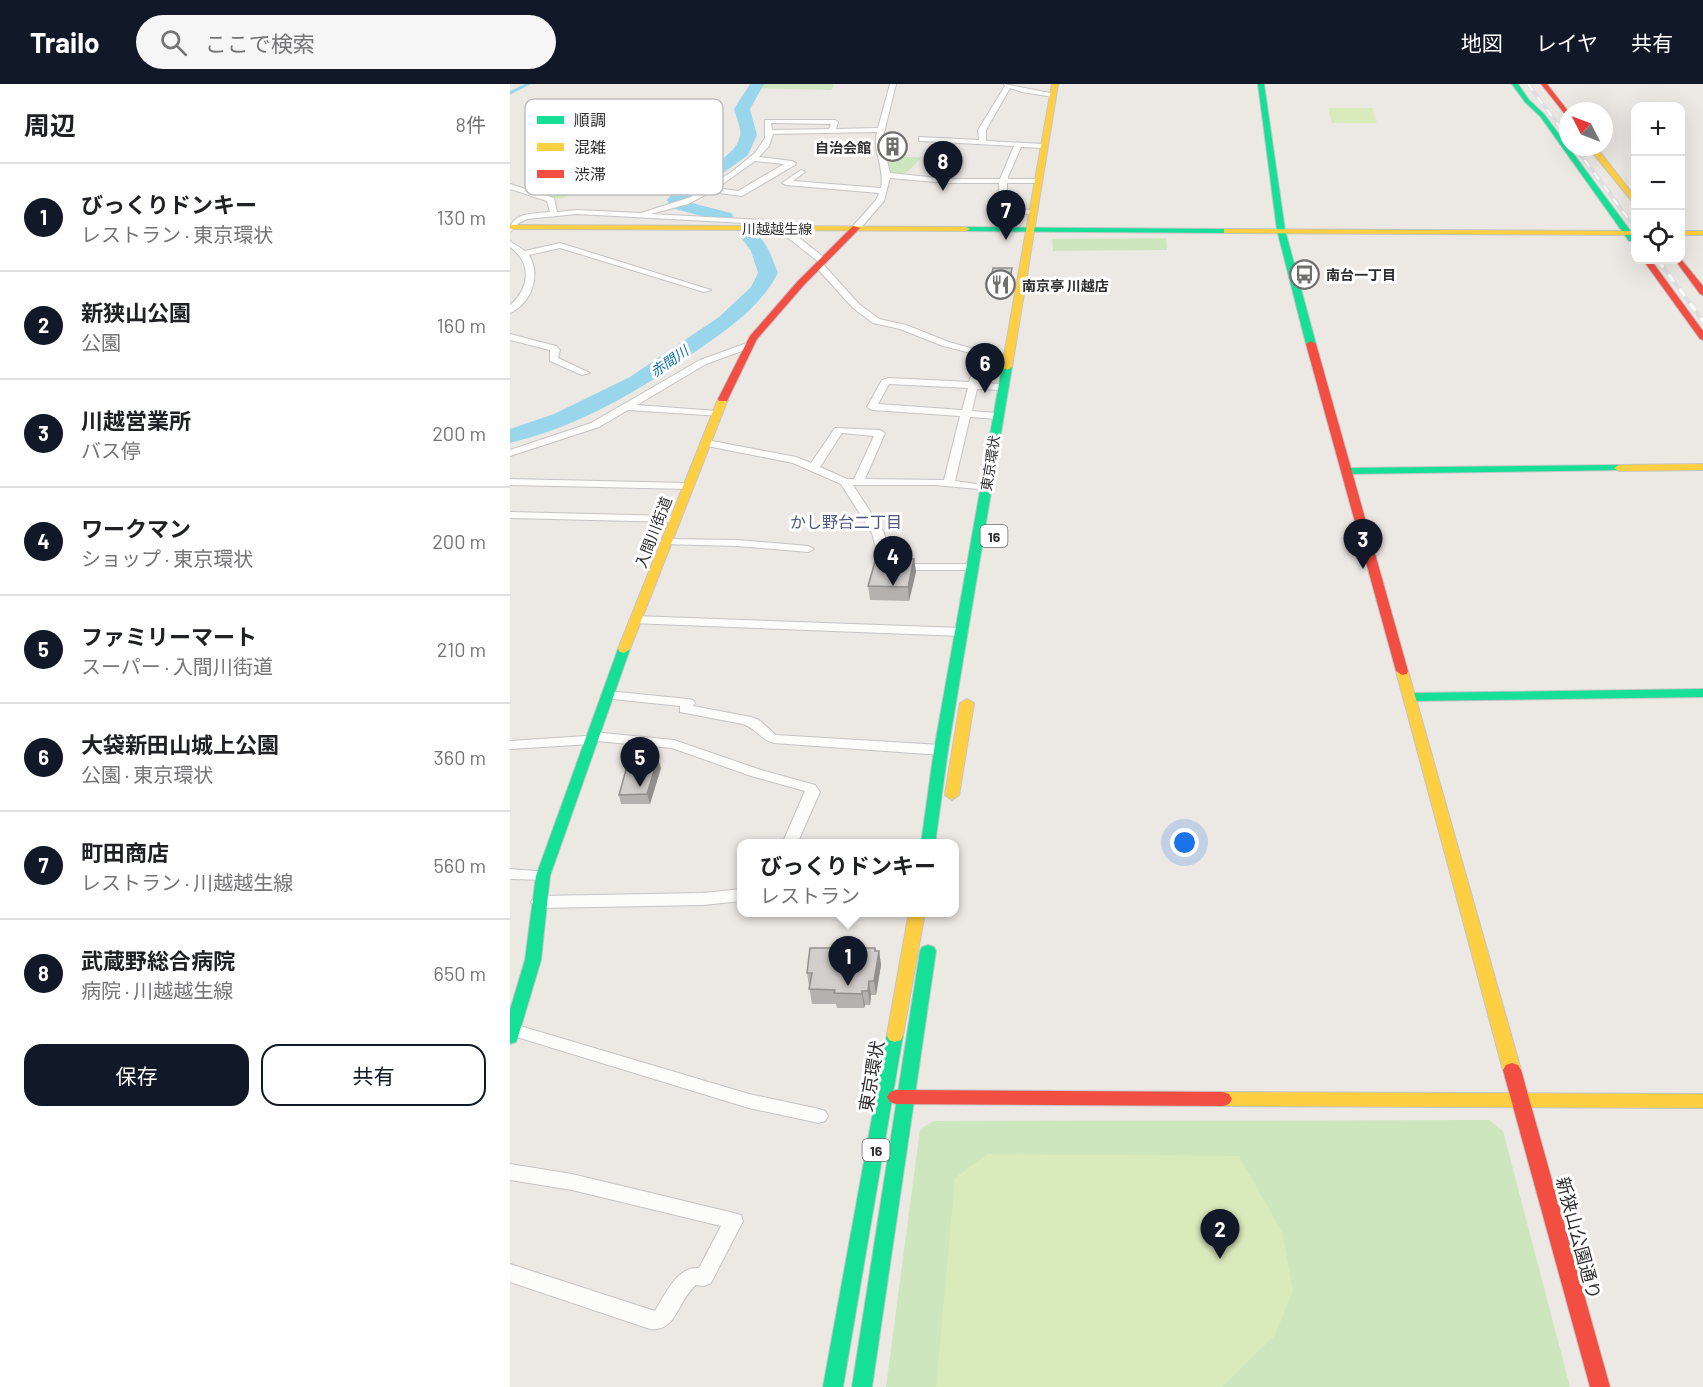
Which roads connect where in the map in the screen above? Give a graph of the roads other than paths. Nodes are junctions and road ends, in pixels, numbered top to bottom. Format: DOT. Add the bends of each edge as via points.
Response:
graph roads {
  1 [pos="893,84"];
  2 [pos="1064,84"];
  3 [pos="1261,84"];
  4 [pos="1515,84"];
  5 [pos="1544,84"];
  6 [pos="1007,85"];
  7 [pos="1054,90"];
  8 [pos="1559,104"];
  9 [pos="881,130"];
  10 [pos="922,139"];
  11 [pos="983,142"];
  12 [pos="1018,145"];
  13 [pos="1044,147"];
  14 [pos="1599,156"];
  15 [pos="754,159"];
  16 [pos="801,172"];
  17 [pos="887,175"];
  18 [pos="723,179"];
  19 [pos="1003,180"];
  20 [pos="1038,181"];
  21 [pos="510,186"];
  22 [pos="525,191"];
  23 [pos="723,191"];
  24 [pos="884,191"];
  25 [pos="536,195"];
  26 [pos="697,195"];
  27 [pos="1631,199"];
  28 [pos="1033,212"];
  29 [pos="554,214"];
  30 [pos="640,215"];
  31 [pos="511,228"];
  32 [pos="775,228"];
  33 [pos="856,228"];
  34 [pos="1037,229"];
  35 [pos="1281,230"];
  36 [pos="1685,233"];
  37 [pos="1703,233"];
  38 [pos="1631,234"];
  39 [pos="1631,237"];
  40 [pos="510,243"];
  41 [pos="524,254"];
  42 [pos="821,263"];
  43 [pos="1650,264"];
  44 [pos="1681,264"];
  45 [pos="1036,283"];
  46 [pos="707,290"];
  47 [pos="1703,292"];
  48 [pos="510,310"];
  49 [pos="510,337"];
  50 [pos="1703,337"];
  51 [pos="747,346"];
  52 [pos="993,357"];
  53 [pos="1008,360"];
  54 [pos="585,373"];
  55 [pos="972,386"];
  56 [pos="1004,387"];
  57 [pos="627,407"];
  58 [pos="717,414"];
  59 [pos="966,415"];
  60 [pos="998,416"];
  61 [pos="707,443"];
  62 [pos="510,453"];
  63 [pos="814,467"];
  64 [pos="1703,467"];
  65 [pos="1347,471"];
  66 [pos="510,482"];
  67 [pos="845,482"];
  68 [pos="858,482"];
  69 [pos="949,483"];
  70 [pos="688,486"];
  71 [pos="986,488"];
  72 [pos="510,515"];
  73 [pos="674,519"];
  74 [pos="666,542"];
  75 [pos="808,549"];
  76 [pos="972,568"];
  77 [pos="635,620"];
  78 [pos="962,632"];
  79 [pos="969,690"];
  80 [pos="1703,693"];
  81 [pos="608,695"];
  82 [pos="1410,697"];
  83 [pos="592,738"];
  84 [pos="510,745"];
  85 [pos="941,750"];
  86 [pos="950,808"];
  87 [pos="791,839"];
  88 [pos="929,839"];
  89 [pos="510,874"];
  90 [pos="543,876"];
  91 [pos="737,895"];
  92 [pos="539,902"];
  93 [pos="916,917"];
  94 [pos="930,936"];
  95 [pos="510,1033"];
  96 [pos="886,1097"];
  97 [pos="906,1098"];
  98 [pos="1522,1099"];
  99 [pos="1703,1101"];
  100 [pos="819,1116"];
  101 [pos="510,1172"];
  102 [pos="510,1273"];
  103 [pos="833,1387"];
  104 [pos="862,1387"];
  105 [pos="1600,1387"];
  1 -- 9 [label="street, 入間川街道"];
  2 -- 34 [label="main road, 東京環状 / 16"];
  3 -- 35 [label="main road, 新狭山公園通り"];
  4 -- 38 [label="main road"];
  5 -- 8 [label="main road"];
  6 -- 7 [label="street"];
  6 -- 11 [label="street" via="982,130"];
  7 -- 13 [label="main road, 東京環状 / 16"];
  9 -- 15 [label="street" via="832,131 835,122 767,121 768,143"];
  9 -- 17 [label="street, 入間川街道" via="879,151"];
  10 -- 11 [label="street" via="941,143"];
  11 -- 12 [label="street"];
  12 -- 13 [label="street"];
  12 -- 19 [label="street" via="1017,156 1007,167"];
  13 -- 20 [label="main road, 東京環状 / 16"];
  14 -- 27 [label="main road"];
  15 -- 18 [label="street"];
  15 -- 23 [label="street" via="792,163 739,194"];
  16 -- 24 [label="street" via="786,183"];
  17 -- 19 [label="street" via="948,181"];
  17 -- 24 [label="street, 入間川街道"];
  19 -- 20 [label="street"];
  19 -- 28 [label="street" via="1003,211"];
  20 -- 28 [label="main road, 東京環状 / 16"];
  21 -- 22 [label="street"];
  24 -- 33 [label="street, 入間川街道"];
  25 -- 29 [label="street" via="551,200"];
  26 -- 30 [label="street"];
  28 -- 34 [label="main road, 東京環状 / 16"];
  29 -- 30 [label="street"];
  29 -- 31 [label="street" via="526,217"];
  30 -- 32 [label="street" via="766,222"];
  31 -- 32 [label="main road, 川越越生線"];
  32 -- 33 [label="main road, 川越越生線"];
  32 -- 42 [label="street"];
  33 -- 34 [label="main road, 川越越生線"];
  33 -- 42 [label="main road, 入間川街道"];
  34 -- 35 [label="main road, 川越越生線"];
  34 -- 45 [label="main road, 東京環状 / 16"];
  34 -- 53 [label="main road, 東京環状 / 16"];
  35 -- 39 [label="main road, 川越越生線"];
  35 -- 65 [label="main road, 新狭山公園通り"];
  36 -- 37 [label="main road"];
  40 -- 41 [label="street"];
  41 -- 46 [label="street" via="560,245"];
  41 -- 48 [label="street" via="531,284 525,297"];
  42 -- 51 [label="main road, 入間川街道"];
  42 -- 52 [label="street" via="856,306 876,321"];
  43 -- 50 [label="main road"];
  44 -- 47 [label="main road"];
  49 -- 54 [label="street" via="553,348 553,359"];
  51 -- 57 [label="street" via="703,362"];
  51 -- 58 [label="main road, 入間川街道"];
  52 -- 53 [label="street"];
  52 -- 55 [label="street" via="977,370"];
  53 -- 56 [label="main road, 東京環状 / 16"];
  55 -- 56 [label="street"];
  55 -- 59 [label="street"];
  55 -- 59 [label="street" via="885,382 872,407"];
  56 -- 60 [label="main road, 東京環状 / 16"];
  57 -- 58 [label="street"];
  57 -- 62 [label="street" via="578,432"];
  58 -- 61 [label="main road, 入間川街道"];
  59 -- 60 [label="street"];
  59 -- 69 [label="street"];
  60 -- 71 [label="main road, 東京環状 / 16"];
  61 -- 63 [label="street"];
  61 -- 70 [label="main road, 入間川街道"];
  63 -- 67 [label="street"];
  63 -- 68 [label="street" via="839,430 880,433"];
  64 -- 65 [label="main road"];
  65 -- 82 [label="main road, 新狭山公園通り"];
  66 -- 70 [label="street"];
  67 -- 68 [label="street"];
  67 -- 76 [label="street" via="878,533 886,568"];
  68 -- 69 [label="street"];
  69 -- 71 [label="street"];
  70 -- 73 [label="main road, 入間川街道"];
  71 -- 76 [label="main road, 東京環状 / 16"];
  72 -- 73 [label="street"];
  73 -- 74 [label="main road, 入間川街道"];
  74 -- 75 [label="street"];
  74 -- 77 [label="main road, 入間川街道"];
  76 -- 78 [label="main road, 東京環状 / 16"];
  77 -- 78 [label="street"];
  77 -- 81 [label="main road, 入間川街道"];
  78 -- 85 [label="main road, 東京環状 / 16"];
  79 -- 86 [label="main road"];
  80 -- 82 [label="main road"];
  81 -- 83 [label="main road, 入間川街道"];
  81 -- 85 [label="street" via="688,703 685,709 754,723 774,739"];
  82 -- 98 [label="main road, 新狭山公園通り"];
  83 -- 84 [label="street"];
  83 -- 87 [label="street" via="674,744 810,788 813,792"];
  83 -- 90 [label="main road, 入間川街道"];
  85 -- 88 [label="main road, 東京環状 / 16"];
  89 -- 90 [label="street"];
  90 -- 92 [label="main road, 入間川街道"];
  91 -- 92 [label="street"];
  92 -- 95 [label="main road, 入間川街道" via="533,960"];
  93 -- 96 [label="main road, 東京環状 / 16"];
  94 -- 97 [label="main road, 16"];
  95 -- 100 [label="street" via="749,1101"];
  96 -- 97 [label="main road"];
  96 -- 103 [label="main road, 東京環状 / 16"];
  97 -- 98 [label="main road"];
  97 -- 104 [label="main road, 16"];
  98 -- 99 [label="main road"];
  98 -- 105 [label="main road, 新狭山公園通り"];
  101 -- 102 [label="street" via="572,1182 734,1221 704,1277 693,1276 682,1285 660,1321"];
}
